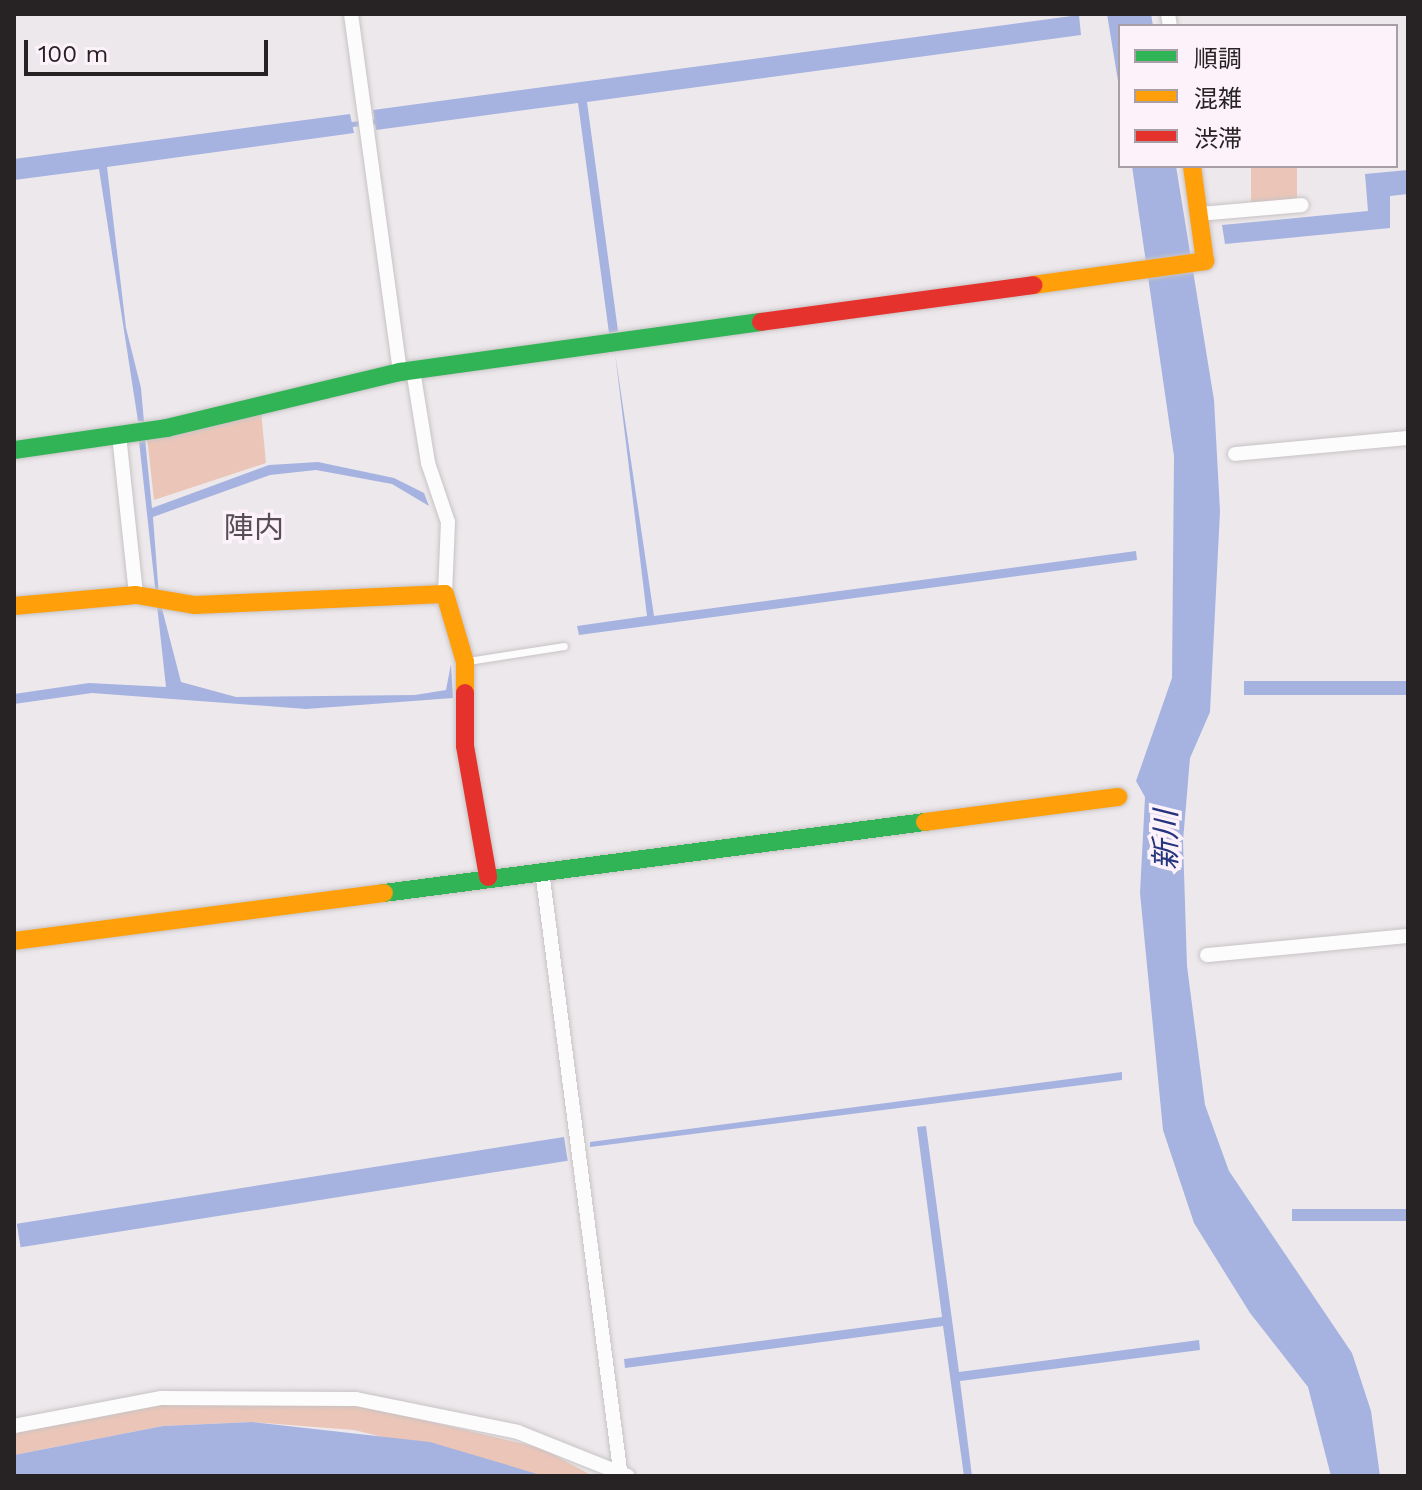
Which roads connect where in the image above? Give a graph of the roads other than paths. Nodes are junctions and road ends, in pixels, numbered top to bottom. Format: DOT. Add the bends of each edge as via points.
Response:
graph roads {
  1 [pos="351,14"];
  2 [pos="1192,168"];
  3 [pos="1302,205"];
  4 [pos="1199,214"];
  5 [pos="407,371"];
  6 [pos="119,435"];
  7 [pos="1408,438"];
  8 [pos="14,450"];
  9 [pos="1235,454"];
  10 [pos="445,594"];
  11 [pos="149,597"];
  12 [pos="14,606"];
  13 [pos="564,646"];
  14 [pos="465,662"];
  15 [pos="1118,797"];
  16 [pos="542,871"];
  17 [pos="488,877"];
  18 [pos="1408,936"];
  19 [pos="14,941"];
  20 [pos="1207,955"];
  21 [pos="14,1426"];
  22 [pos="624,1473"];
  1 -- 5 [label="street"];
  2 -- 4 [label="street"];
  3 -- 4 [label="street"];
  4 -- 5 [label="street" via="1205,261"];
  5 -- 6 [label="street"];
  5 -- 10 [label="street" via="448,522"];
  6 -- 8 [label="street"];
  6 -- 11 [label="street"];
  7 -- 9 [label="street"];
  10 -- 11 [label="street" via="195,605"];
  10 -- 14 [label="street"];
  11 -- 12 [label="street"];
  13 -- 14 [label="lane"];
  14 -- 17 [label="street" via="465,746"];
  15 -- 16 [label="street"];
  16 -- 17 [label="street"];
  16 -- 22 [label="street"];
  17 -- 19 [label="street"];
  18 -- 20 [label="street"];
  21 -- 22 [label="street" via="161,1398 356,1399 518,1432"];
}
